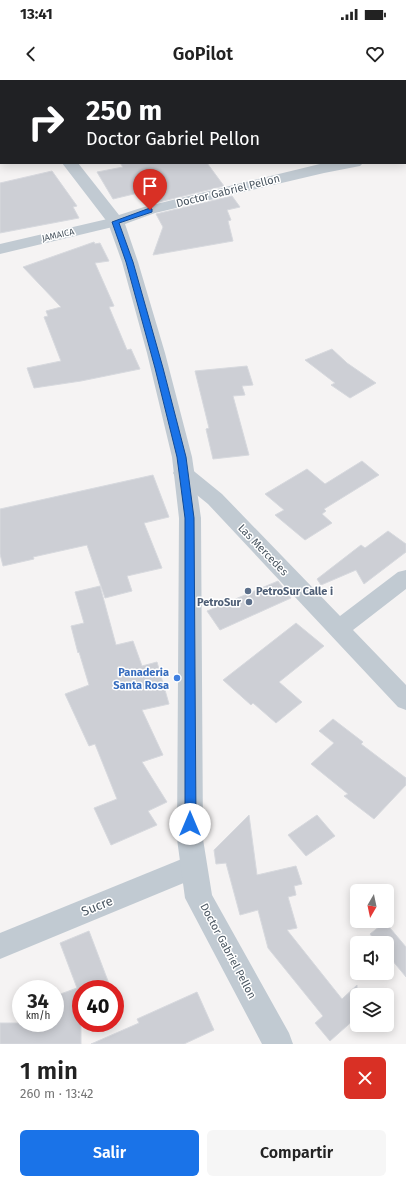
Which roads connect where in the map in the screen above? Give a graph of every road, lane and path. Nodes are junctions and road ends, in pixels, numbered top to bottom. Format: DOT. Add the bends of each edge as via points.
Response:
graph roads {
  1 [pos="71,164"];
  2 [pos="348,164"];
  3 [pos="116,222"];
  4 [pos="0,248"];
  5 [pos="183,473"];
  6 [pos="406,578"];
  7 [pos="339,628"];
  8 [pos="406,700"];
  9 [pos="194,866"];
  10 [pos="0,946"];
  11 [pos="278,1044"];
  1 -- 3 [label="street"];
  2 -- 3 [label="street, Doctor Gabriel Pellon" via="150,210"];
  3 -- 4 [label="street, JAMAICA"];
  3 -- 5 [label="street, Doctor Gabriel Pellon" via="156,353 182,457"];
  5 -- 7 [label="street, Las Mercedes" via="214,499"];
  5 -- 9 [label="street, Doctor Gabriel Pellon" via="190,518 190,839"];
  6 -- 7 [label="street"];
  7 -- 8 [label="street, Las Mercedes"];
  9 -- 10 [label="street, Sucre"];
  9 -- 11 [label="street, Doctor Gabriel Pellon" via="199,898"];
}
